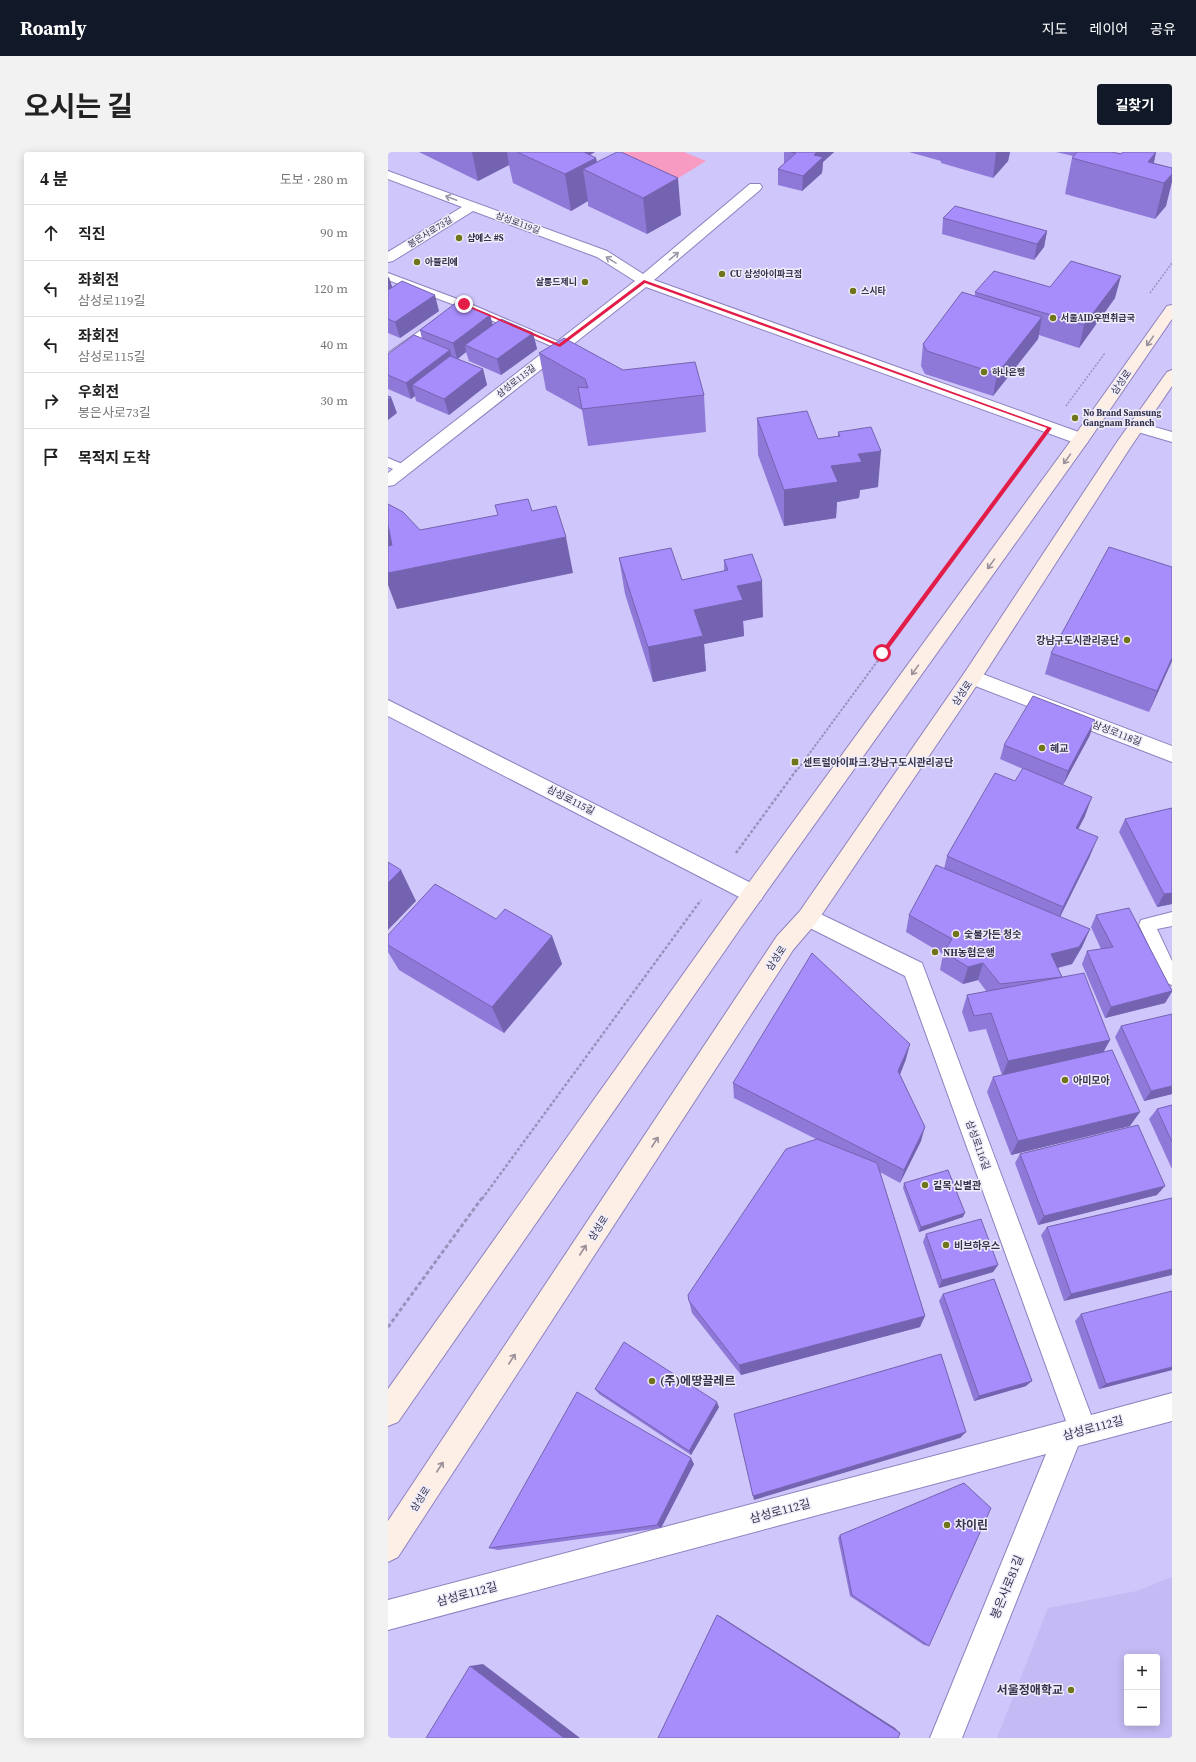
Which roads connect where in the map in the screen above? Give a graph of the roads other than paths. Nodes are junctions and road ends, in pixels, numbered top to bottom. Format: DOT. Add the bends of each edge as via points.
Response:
graph roads {
  1 [pos="388,174"];
  2 [pos="754,187"];
  3 [pos="472,206"];
  4 [pos="388,258"];
  5 [pos="388,276"];
  6 [pos="644,281"];
  7 [pos="464,304"];
  8 [pos="1172,309"];
  9 [pos="560,346"];
  10 [pos="388,358"];
  11 [pos="1172,375"];
  12 [pos="1137,427"];
  13 [pos="1172,437"];
  14 [pos="1081,439"];
  15 [pos="388,462"];
  16 [pos="403,470"];
  17 [pos="388,481"];
  18 [pos="972,678"];
  19 [pos="388,707"];
  20 [pos="1172,754"];
  21 [pos="753,894"];
  22 [pos="808,917"];
  23 [pos="1172,919"];
  24 [pos="1172,978"];
  25 [pos="1172,1407"];
  26 [pos="388,1412"];
  27 [pos="1076,1433"];
  28 [pos="388,1547"];
  29 [pos="388,1615"];
  30 [pos="946,1738"];
  3 -- 1 [label="street, 삼성로119길, one-way"];
  6 -- 2 [label="street, one-way"];
  3 -- 4 [label="street, 봉은사로73길"];
  6 -- 3 [label="street, 삼성로119길, one-way" via="602,254"];
  5 -- 7 [label="lane"];
  6 -- 9 [label="street, 삼성로115길"];
  6 -- 14 [label="street, 삼성로119길"];
  7 -- 9 [label="lane"];
  7 -- 10 [label="lane"];
  8 -- 14 [label="main road, 삼성로, one-way"];
  9 -- 16 [label="street, 삼성로115길"];
  11 -- 12 [label="main road, 삼성로"];
  12 -- 13 [label="street"];
  12 -- 18 [label="main road, 삼성로" via="1118,452"];
  14 -- 21 [label="main road, 삼성로, one-way"];
  15 -- 16 [label="lane"];
  16 -- 17 [label="street, 삼성로115길"];
  18 -- 20 [label="street, 삼성로118길"];
  18 -- 22 [label="main road, 삼성로"];
  19 -- 21 [label="street, 삼성로115길"];
  21 -- 26 [label="main road, 삼성로"];
  22 -- 27 [label="street, 삼성로116길" via="914,970"];
  28 -- 22 [label="main road, 삼성로, one-way" via="786,943"];
  23 -- 24 [label="lane" via="1147,925"];
  25 -- 27 [label="street, 삼성로112길"];
  27 -- 29 [label="street, 삼성로112길"];
  27 -- 30 [label="street, 봉은사로81길"];
}
